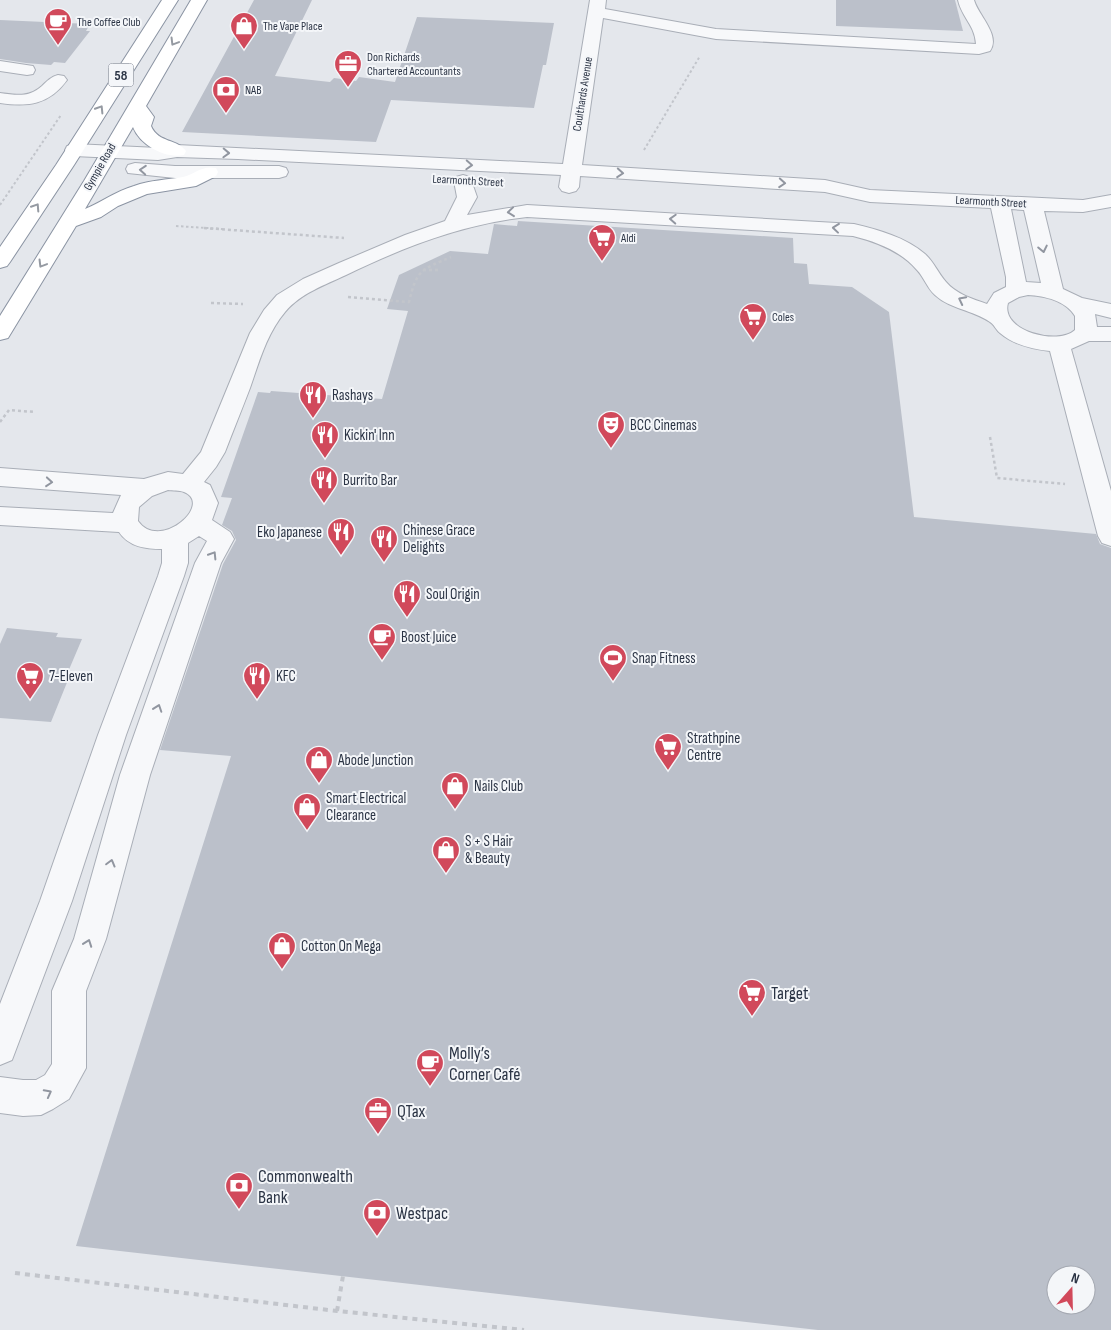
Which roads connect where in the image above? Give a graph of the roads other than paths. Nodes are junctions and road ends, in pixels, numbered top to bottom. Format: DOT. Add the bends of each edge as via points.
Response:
graph roads {
  1 [pos="170,0"];
  2 [pos="199,0"];
  3 [pos="597,6"];
  4 [pos="967,6"];
  5 [pos="0,66"];
  6 [pos="27,70"];
  7 [pos="58,80"];
  8 [pos="0,98"];
  9 [pos="136,106"];
  10 [pos="177,151"];
  11 [pos="70,158"];
  12 [pos="105,159"];
  13 [pos="209,172"];
  14 [pos="444,172"];
  15 [pos="570,179"];
  16 [pos="462,181"];
  17 [pos="1111,202"];
  18 [pos="1000,203"];
  19 [pos="1033,205"];
  20 [pos="67,222"];
  21 [pos="452,226"];
  22 [pos="0,262"];
  23 [pos="1016,290"];
  24 [pos="1054,292"];
  25 [pos="1075,303"];
  26 [pos="1111,311"];
  27 [pos="998,317"];
  28 [pos="0,332"];
  29 [pos="1084,334"];
  30 [pos="1111,334"];
  31 [pos="1061,350"];
  32 [pos="0,477"];
  33 [pos="189,483"];
  34 [pos="145,488"];
  35 [pos="0,516"];
  36 [pos="125,523"];
  37 [pos="186,531"];
  38 [pos="1111,536"];
  39 [pos="0,1048"];
  40 [pos="0,1096"];
  11 -- 1 [label="highway, 58, one-way"];
  2 -- 9 [label="highway, Gympie Road / 58, one-way"];
  3 -- 4 [label="street" via="716,34 984,47 978,19"];
  3 -- 15 [label="street, Coulthards Avenue"];
  5 -- 6 [label="street"];
  7 -- 8 [label="street" via="43,96 26,101"];
  9 -- 10 [label="highway" via="144,118 142,126 146,135"];
  9 -- 12 [label="highway, Gympie Road / 58"];
  10 -- 12 [label="street, Learmonth Street"];
  10 -- 14 [label="street, Learmonth Street, one-way"];
  11 -- 12 [label="street, Learmonth Street"];
  22 -- 11 [label="highway, 58, one-way"];
  13 -- 12 [label="street, Learmonth Street, one-way"];
  12 -- 20 [label="highway, Gympie Road / 58"];
  13 -- 14 [label="street, Learmonth Street"];
  13 -- 20 [label="highway" via="189,182 140,190 94,213"];
  14 -- 15 [label="street, Learmonth Street, one-way"];
  14 -- 16 [label="street, Learmonth Street"];
  15 -- 16 [label="street, Learmonth Street"];
  15 -- 18 [label="street, Learmonth Street" via="828,201 870,196"];
  16 -- 21 [label="street" via="467,197"];
  17 -- 19 [label="street, Learmonth Street" via="1083,206"];
  18 -- 19 [label="street, Learmonth Street"];
  18 -- 23 [label="street"];
  19 -- 24 [label="street, one-way"];
  20 -- 28 [label="highway, Gympie Road / 58, one-way"];
  27 -- 21 [label="street, one-way" via="942,290 915,255 902,246 854,230 526,211 485,216"];
  21 -- 33 [label="street" via="413,238 316,281 279,306 266,322 254,347 213,452"];
  23 -- 24 [label="street"];
  23 -- 27 [label="street" via="998,302"];
  24 -- 25 [label="street"];
  25 -- 26 [label="street"];
  25 -- 29 [label="street" via="1086,318"];
  27 -- 31 [label="street" via="1015,334"];
  29 -- 30 [label="street"];
  29 -- 31 [label="street"];
  31 -- 38 [label="street"];
  32 -- 34 [label="street, one-way"];
  33 -- 34 [label="street" via="168,481"];
  33 -- 37 [label="street" via="199,488 206,505 204,515"];
  34 -- 36 [label="street" via="128,504"];
  35 -- 36 [label="street"];
  36 -- 37 [label="street" via="130,531 144,538 162,540"];
  37 -- 39 [label="street" via="56,901"];
  40 -- 37 [label="street, one-way" via="41,1096 57,1087 69,1068 69,991 90,939 135,774 208,564 220,545 221,539 212,531"];
}
